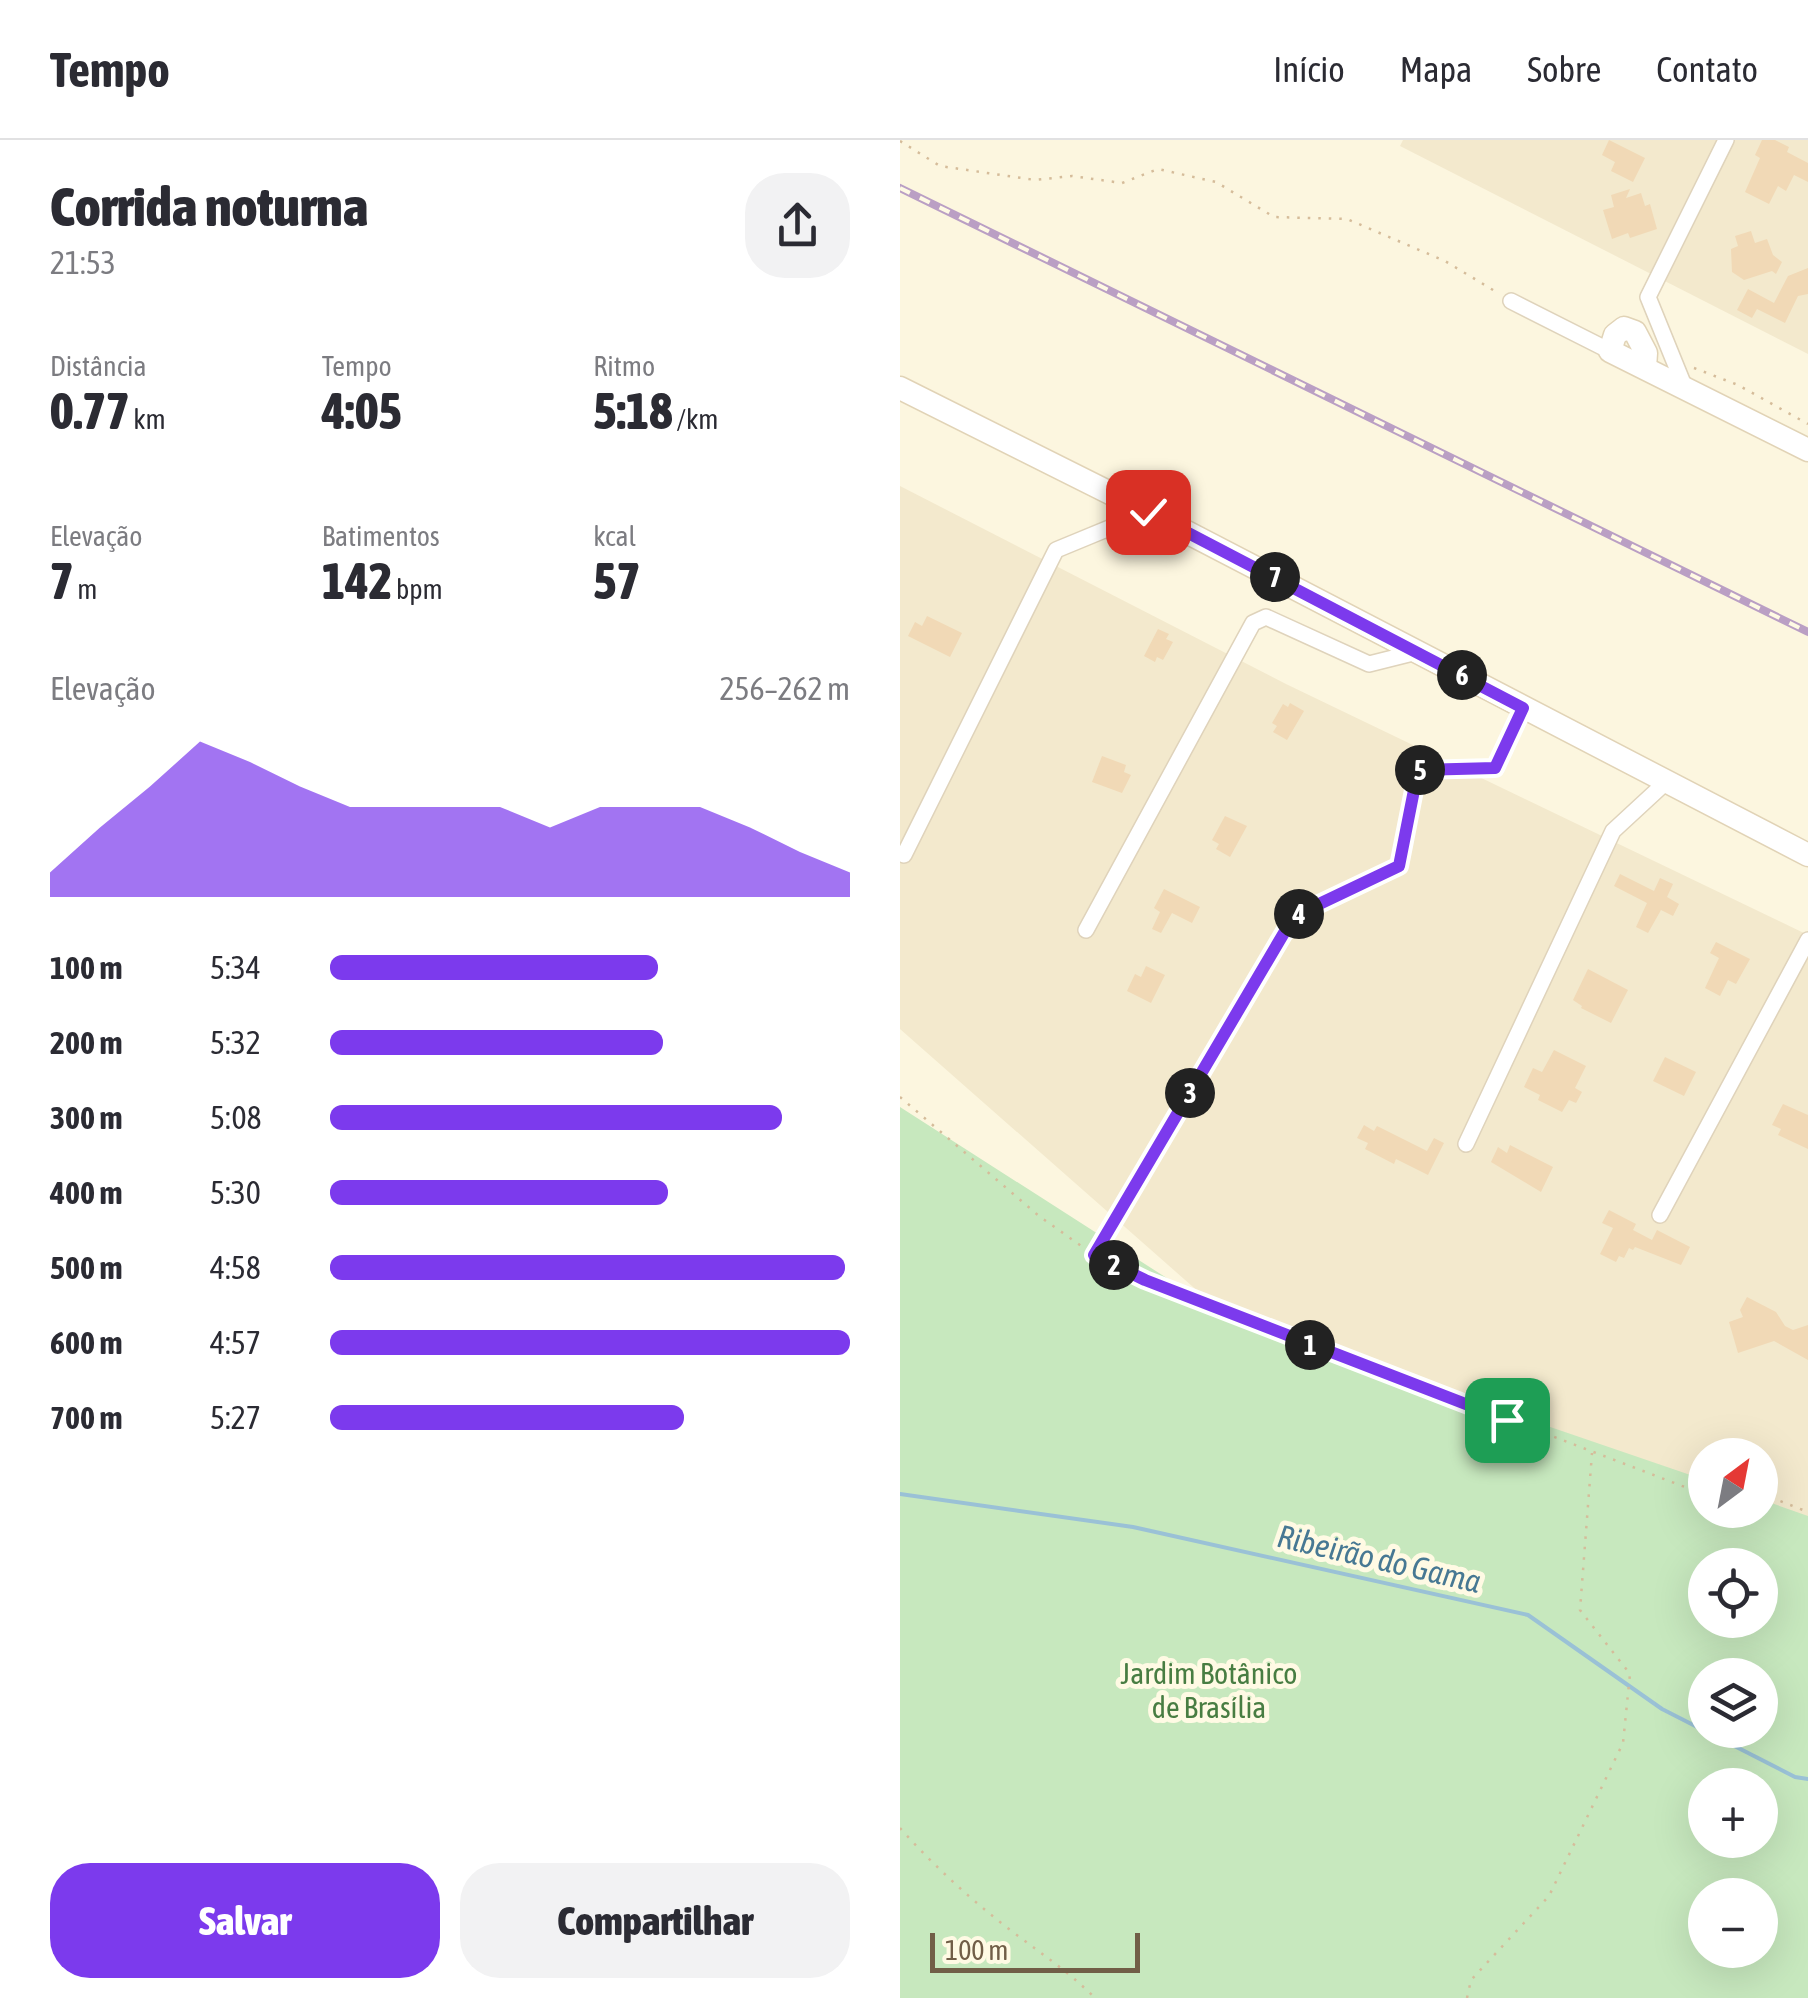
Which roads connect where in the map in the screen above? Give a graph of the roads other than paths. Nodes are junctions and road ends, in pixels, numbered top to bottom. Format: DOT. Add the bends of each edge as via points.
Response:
graph roads {
  1 [pos="1726,140"];
  2 [pos="1511,301"];
  3 [pos="1610,350"];
  4 [pos="900,388"];
  5 [pos="1685,388"];
  6 [pos="1808,450"];
  7 [pos="1148,512"];
  8 [pos="1418,652"];
  9 [pos="1665,783"];
  10 [pos="904,855"];
  11 [pos="1808,855"];
  12 [pos="1086,930"];
  13 [pos="1808,940"];
  14 [pos="1466,1144"];
  15 [pos="1660,1215"];
  1 -- 5 [label="street" via="1648,296"];
  2 -- 3 [label="street"];
  3 -- 5 [label="street"];
  4 -- 7 [label="street"];
  5 -- 6 [label="street"];
  7 -- 8 [label="street"];
  7 -- 10 [label="street" via="1056,550"];
  8 -- 9 [label="street"];
  8 -- 12 [label="street" via="1369,664 1266,617 1253,623"];
  9 -- 11 [label="street"];
  9 -- 14 [label="street" via="1613,830"];
  13 -- 15 [label="street"];
}
